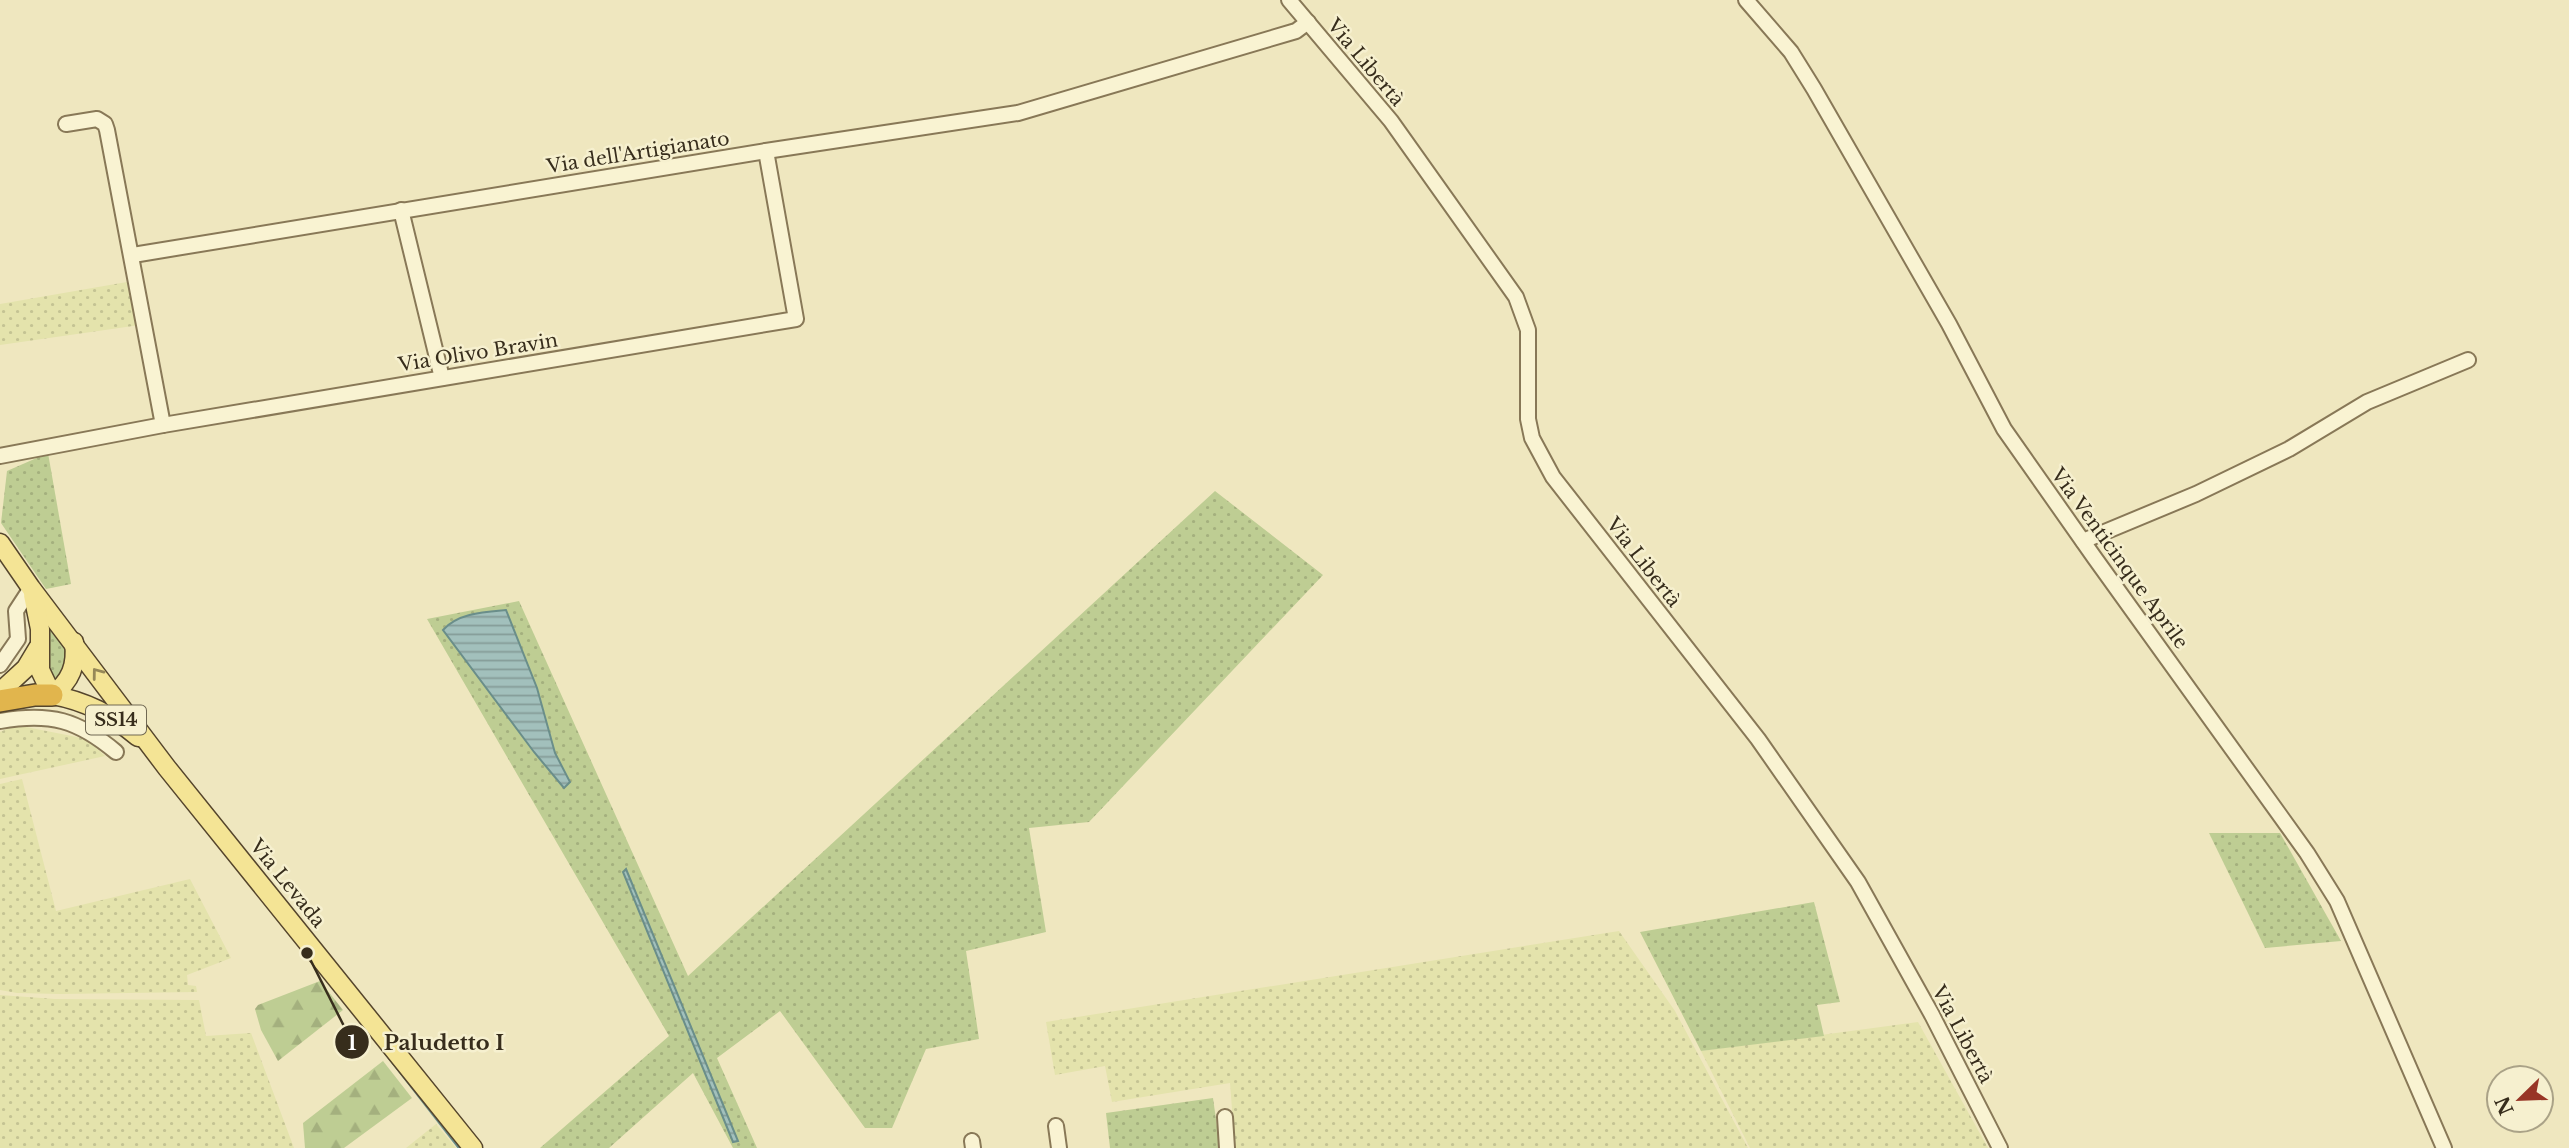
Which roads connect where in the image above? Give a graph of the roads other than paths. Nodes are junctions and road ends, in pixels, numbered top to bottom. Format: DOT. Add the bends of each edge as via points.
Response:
graph roads {
  1 [pos="1289,0"];
  2 [pos="1746,0"];
  3 [pos="1308,22"];
  4 [pos="66,124"];
  5 [pos="766,151"];
  6 [pos="401,210"];
  7 [pos="133,256"];
  8 [pos="2468,360"];
  9 [pos="442,378"];
  10 [pos="163,425"];
  11 [pos="0,456"];
  12 [pos="2083,541"];
  13 [pos="0,543"];
  14 [pos="31,588"];
  15 [pos="74,642"];
  16 [pos="39,645"];
  17 [pos="0,665"];
  18 [pos="0,692"];
  19 [pos="52,695"];
  20 [pos="0,701"];
  21 [pos="0,721"];
  22 [pos="117,752"];
  23 [pos="167,768"];
  24 [pos="1226,1117"];
  25 [pos="1056,1126"];
  26 [pos="473,1148"];
  27 [pos="1059,1148"];
  28 [pos="1227,1148"];
  29 [pos="2000,1148"];
  30 [pos="2444,1148"];
  1 -- 3 [label="street, Via Libertà"];
  2 -- 12 [label="street, Via Venticinque Aprile" via="1791,52 1949,324 2004,429"];
  3 -- 5 [label="street, Via dell'Artigianato" via="1296,32 1018,113"];
  3 -- 29 [label="street, Via Libertà" via="1391,121 1506,282 1528,330 1532,438 1553,478 1758,738 1858,882"];
  4 -- 7 [label="street" via="97,119 105,124"];
  5 -- 6 [label="street, Via dell'Artigianato"];
  5 -- 9 [label="street, Via Olivo Bravin" via="796,319"];
  6 -- 7 [label="street, Via dell'Artigianato"];
  6 -- 9 [label="street"];
  7 -- 10 [label="street"];
  8 -- 12 [label="street" via="2367,402 2289,449 2196,495"];
  9 -- 10 [label="street, Via Olivo Bravin"];
  10 -- 11 [label="street, Via Olivo Bravin"];
  12 -- 30 [label="street, Via Venticinque Aprile" via="2337,901"];
  13 -- 14 [label="main road, Via Levada"];
  14 -- 15 [label="main road, Via Levada"];
  14 -- 16 [label="main road, Via Levada"];
  14 -- 17 [label="street" via="16,611 18,639"];
  15 -- 19 [label="main road" via="72,672"];
  23 -- 15 [label="main road, Via Levada, one-way"];
  16 -- 18 [label="main road" via="26,668"];
  16 -- 19 [label="main road, Via Levada" via="40,670"];
  19 -- 20 [label="highway"];
  19 -- 23 [label="main road, SS14" via="83,702 109,715"];
  21 -- 22 [label="street" via="37,716 74,723"];
  23 -- 26 [label="main road, Via Levada / SS14"];
  24 -- 28 [label="street"];
  25 -- 27 [label="street"];
}
